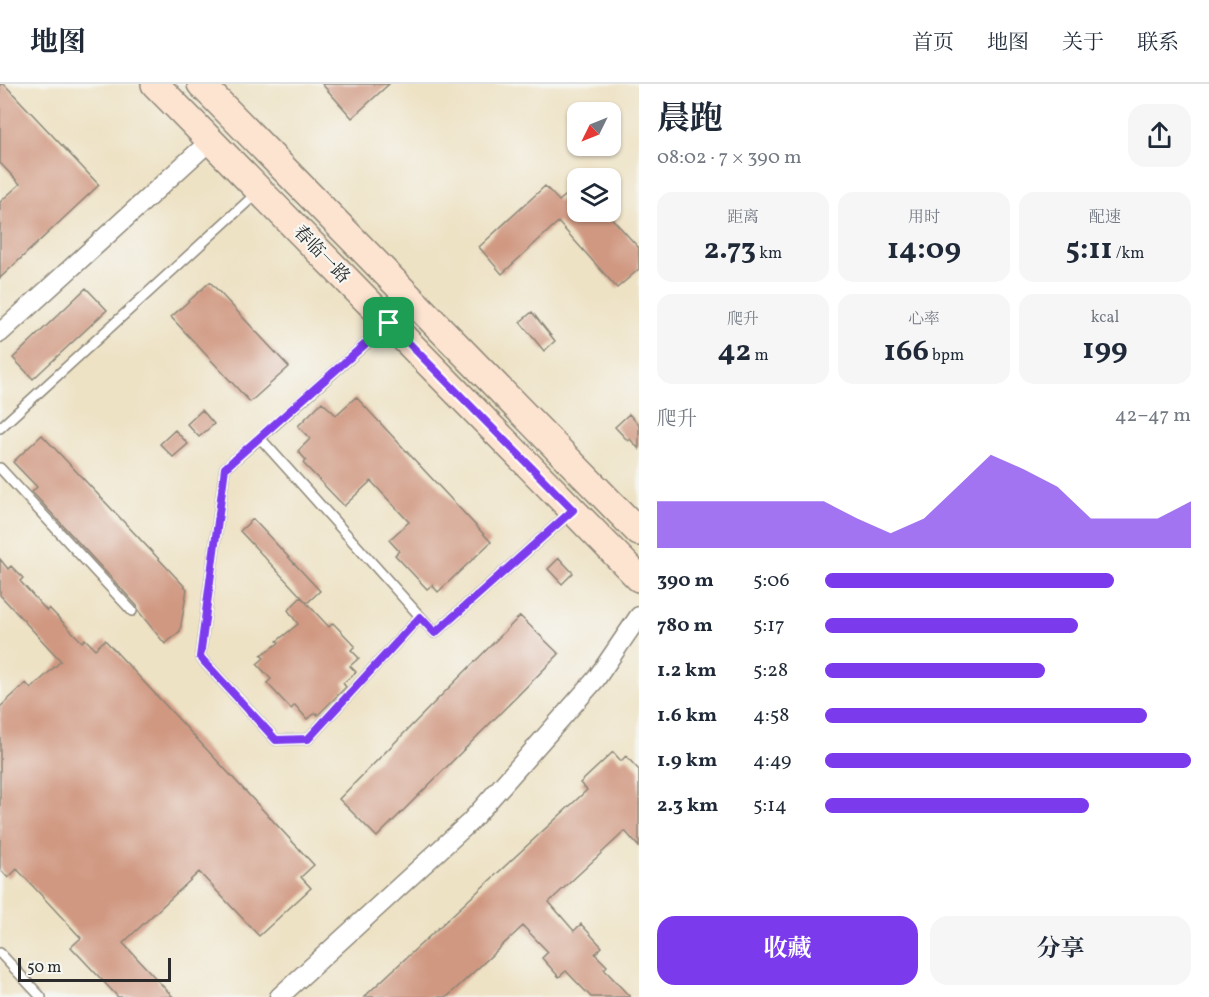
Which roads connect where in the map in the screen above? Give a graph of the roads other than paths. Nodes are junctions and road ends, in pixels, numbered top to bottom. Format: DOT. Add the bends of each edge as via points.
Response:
graph roads {
  1 [pos="155,84"];
  2 [pos="201,84"];
  3 [pos="211,140"];
  4 [pos="260,190"];
  5 [pos="389,323"];
  6 [pos="0,333"];
  7 [pos="0,428"];
  8 [pos="260,438"];
  9 [pos="0,468"];
  10 [pos="573,510"];
  11 [pos="639,532"];
  12 [pos="639,578"];
  13 [pos="132,612"];
  14 [pos="639,616"];
  15 [pos="420,617"];
  16 [pos="0,953"];
  17 [pos="41,997"];
  18 [pos="279,997"];
  1 -- 3 [label="main road, 春临一路"];
  2 -- 11 [label="main road, 春临一路"];
  3 -- 4 [label="main road, 春临一路"];
  3 -- 6 [label="street"];
  4 -- 5 [label="main road, 春临一路"];
  4 -- 7 [label="lane"];
  5 -- 8 [label="lane"];
  5 -- 10 [label="main road, 春临一路"];
  8 -- 15 [label="lane"];
  8 -- 15 [label="lane" via="225,468 200,657 276,740 308,739"];
  9 -- 13 [label="lane"];
  10 -- 12 [label="main road, 春临一路"];
  10 -- 15 [label="lane" via="435,633"];
  14 -- 18 [label="street" via="596,679 470,822"];
  16 -- 17 [label="lane"];
}
